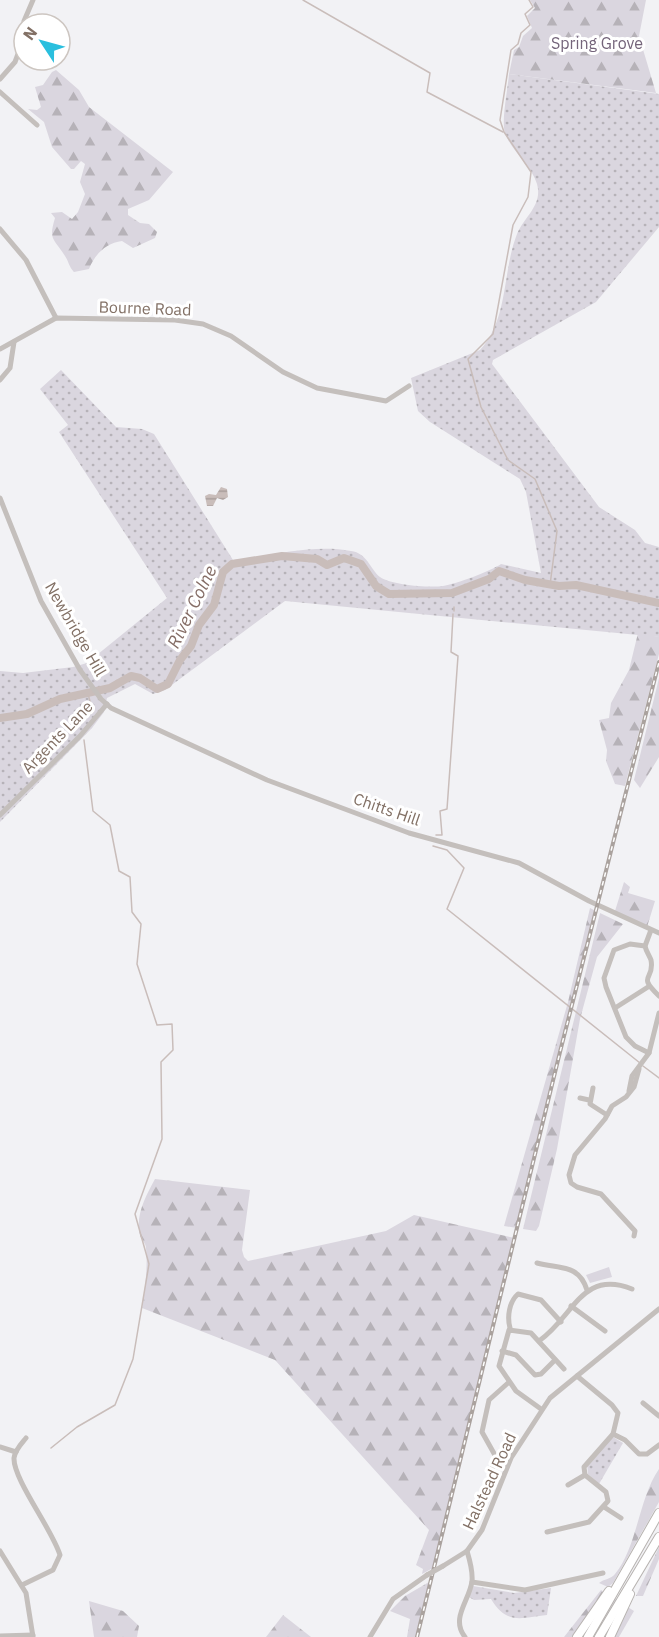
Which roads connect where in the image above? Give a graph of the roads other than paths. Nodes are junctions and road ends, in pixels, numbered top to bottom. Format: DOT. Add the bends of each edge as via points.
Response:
graph roads {
  1 [pos="12,65"];
  2 [pos="0,79"];
  3 [pos="0,92"];
  4 [pos="37,125"];
  5 [pos="0,229"];
  6 [pos="57,318"];
  7 [pos="14,342"];
  8 [pos="1,348"];
  9 [pos="14,350"];
  10 [pos="0,380"];
  11 [pos="409,386"];
  12 [pos="0,498"];
  13 [pos="107,704"];
  14 [pos="0,815"];
  15 [pos="651,930"];
  16 [pos="659,933"];
  17 [pos="645,946"];
  18 [pos="648,987"];
  19 [pos="659,996"];
  20 [pos="615,1008"];
  21 [pos="659,1013"];
  22 [pos="650,1053"];
  23 [pos="592,1088"];
  24 [pos="580,1098"];
  25 [pos="589,1100"];
  26 [pos="607,1115"];
  27 [pos="636,1233"];
  28 [pos="537,1263"];
  29 [pos="632,1289"];
  30 [pos="588,1290"];
  31 [pos="572,1306"];
  32 [pos="658,1313"];
  33 [pos="561,1322"];
  34 [pos="510,1328"];
  35 [pos="605,1331"];
  36 [pos="539,1341"];
  37 [pos="501,1352"];
  38 [pos="555,1360"];
  39 [pos="564,1369"];
  40 [pos="577,1376"];
  41 [pos="508,1383"];
  42 [pos="643,1403"];
  43 [pos="541,1408"];
  44 [pos="659,1416"];
  45 [pos="613,1434"];
  46 [pos="26,1438"];
  47 [pos="659,1445"];
  48 [pos="0,1447"];
  49 [pos="16,1452"];
  50 [pos="585,1475"];
  51 [pos="568,1485"];
  52 [pos="486,1487"];
  53 [pos="604,1507"];
  54 [pos="659,1512"];
  55 [pos="621,1518"];
  56 [pos="547,1532"];
  57 [pos="659,1537"];
  58 [pos="0,1551"];
  59 [pos="467,1551"];
  60 [pos="637,1551"];
  61 [pos="642,1566"];
  62 [pos="603,1573"];
  63 [pos="472,1582"];
  64 [pos="22,1585"];
  65 [pos="0,1636"];
  66 [pos="33,1636"];
  67 [pos="370,1637"];
  68 [pos="465,1637"];
  69 [pos="576,1637"];
  70 [pos="588,1637"];
  71 [pos="599,1637"];
  72 [pos="610,1637"];
  1 -- 2 [label="street"];
  3 -- 4 [label="street"];
  5 -- 6 [label="street" via="26,260"];
  6 -- 7 [label="street"];
  6 -- 11 [label="street, Bourne Road" via="203,324 231,336 283,372 343,395 386,400"];
  7 -- 8 [label="street"];
  7 -- 9 [label="street"];
  8 -- 9 [label="street"];
  9 -- 10 [label="street" via="10,368"];
  12 -- 13 [label="street, Newbridge Hill" via="41,601 80,670"];
  13 -- 14 [label="street, Argents Lane"];
  13 -- 15 [label="street, Chitts Hill" via="123,715 267,780 409,832 519,863"];
  15 -- 16 [label="street, Chitts Hill"];
  15 -- 17 [label="street"];
  17 -- 18 [label="street" via="651,962"];
  17 -- 20 [label="street" via="630,944 611,955 604,982"];
  18 -- 19 [label="street"];
  18 -- 20 [label="street"];
  20 -- 22 [label="street" via="629,1041"];
  21 -- 22 [label="street"];
  22 -- 26 [label="street" via="638,1079"];
  23 -- 25 [label="street"];
  24 -- 25 [label="street"];
  25 -- 26 [label="street" via="592,1108"];
  26 -- 27 [label="street" via="575,1155 569,1179 577,1187 601,1194"];
  28 -- 30 [label="street" via="566,1268 581,1276"];
  29 -- 30 [label="street" via="612,1283"];
  30 -- 31 [label="street"];
  31 -- 33 [label="street"];
  31 -- 35 [label="street"];
  32 -- 40 [label="street, Halstead Road"];
  33 -- 34 [label="street" via="541,1300 518,1294 510,1312"];
  33 -- 36 [label="street"];
  34 -- 36 [label="street" via="531,1333"];
  34 -- 37 [label="street"];
  36 -- 38 [label="street"];
  37 -- 38 [label="street" via="516,1355 535,1375"];
  37 -- 41 [label="street" via="499,1366"];
  38 -- 39 [label="street"];
  40 -- 43 [label="street, Halstead Road"];
  40 -- 45 [label="street" via="616,1409"];
  41 -- 43 [label="street"];
  41 -- 52 [label="street" via="489,1400 482,1432 496,1458"];
  42 -- 44 [label="street"];
  43 -- 59 [label="street, Halstead Road" via="508,1466 486,1523"];
  45 -- 47 [label="street" via="639,1454 647,1454"];
  45 -- 50 [label="street" via="586,1462"];
  46 -- 49 [label="street"];
  48 -- 49 [label="street"];
  49 -- 64 [label="street" via="16,1470 60,1555 53,1570"];
  50 -- 51 [label="street"];
  50 -- 53 [label="street" via="607,1494"];
  53 -- 55 [label="street"];
  53 -- 56 [label="street" via="589,1522"];
  54 -- 60 [label="highway"];
  57 -- 61 [label="highway"];
  58 -- 64 [label="street"];
  59 -- 63 [label="street"];
  59 -- 67 [label="street, Halstead Road, bridge" via="399,1593 387,1605"];
  60 -- 69 [label="highway"];
  60 -- 70 [label="highway"];
  61 -- 71 [label="highway"];
  61 -- 72 [label="highway"];
  62 -- 63 [label="street" via="525,1590"];
  63 -- 68 [label="street" via="460,1609 459,1622"];
  64 -- 66 [label="street"];
  65 -- 66 [label="street"];
}
